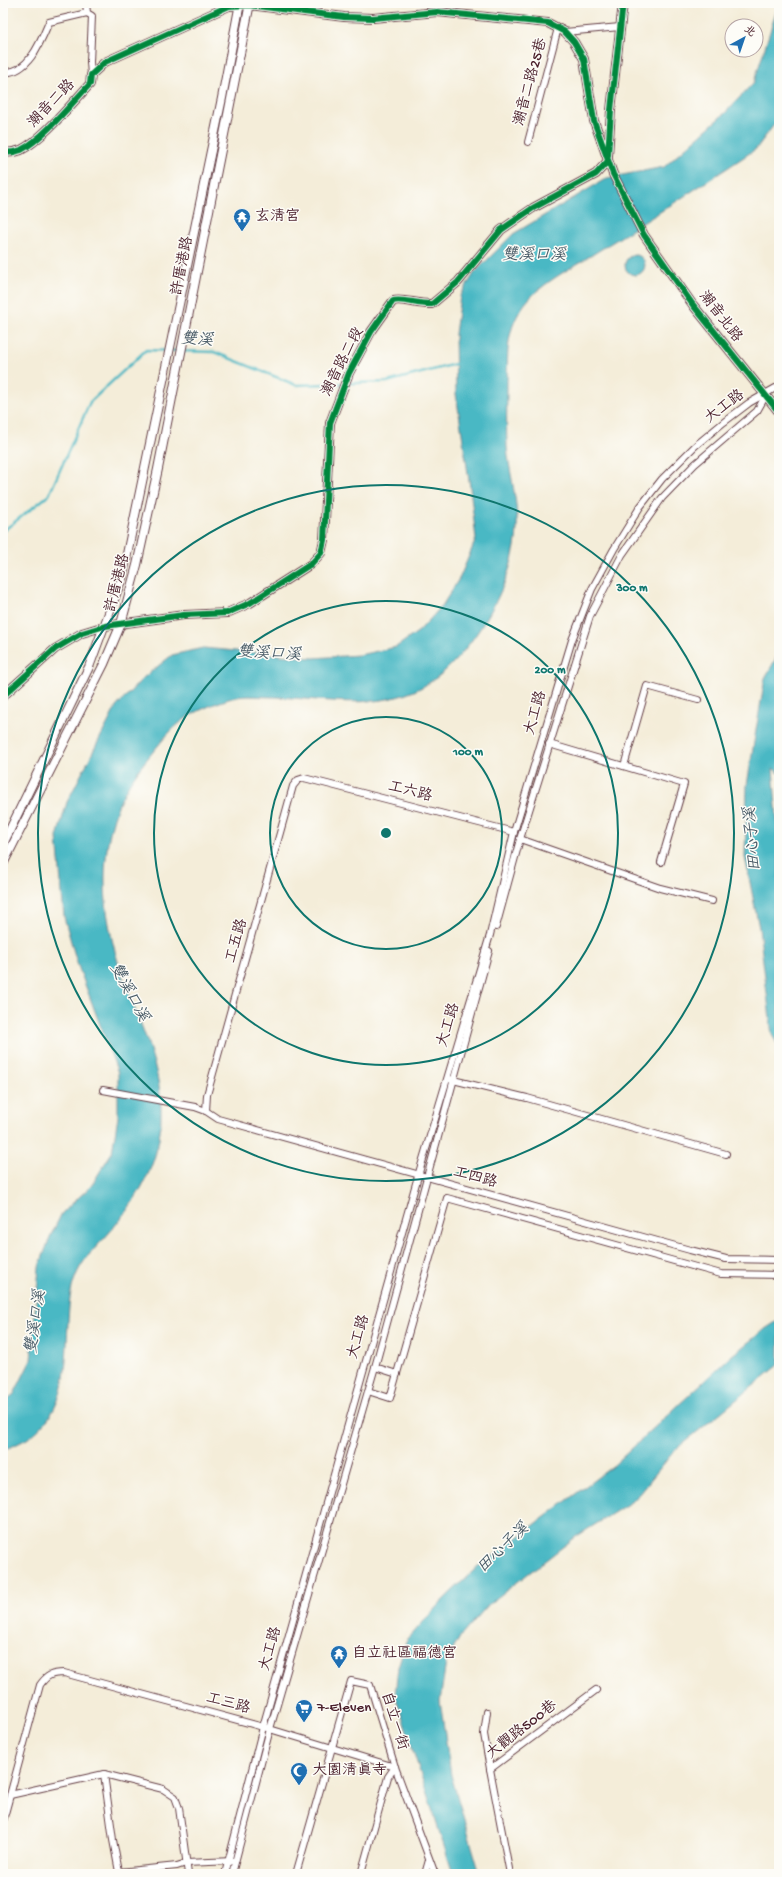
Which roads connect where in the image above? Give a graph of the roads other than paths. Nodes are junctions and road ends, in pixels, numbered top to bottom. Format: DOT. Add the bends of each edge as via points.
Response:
graph roads {
  1 [pos="86,3"];
  2 [pos="623,3"];
  3 [pos="240,4"];
  4 [pos="250,4"];
  5 [pos="88,13"];
  6 [pos="620,27"];
  7 [pos="562,30"];
  8 [pos="3,72"];
  9 [pos="91,76"];
  10 [pos="528,142"];
  11 [pos="3,152"];
  12 [pos="608,161"];
  13 [pos="779,386"];
  14 [pos="766,395"];
  15 [pos="779,412"];
  16 [pos="113,625"];
  17 [pos="3,696"];
  18 [pos="698,700"];
  19 [pos="542,741"];
  20 [pos="551,744"];
  21 [pos="624,766"];
  22 [pos="298,780"];
  23 [pos="514,832"];
  24 [pos="520,840"];
  25 [pos="3,844"];
  26 [pos="661,862"];
  27 [pos="3,864"];
  28 [pos="712,901"];
  29 [pos="446,1078"];
  30 [pos="453,1080"];
  31 [pos="106,1090"];
  32 [pos="206,1111"];
  33 [pos="726,1154"];
  34 [pos="418,1176"];
  35 [pos="426,1178"];
  36 [pos="779,1260"];
  37 [pos="779,1275"];
  38 [pos="375,1367"];
  39 [pos="397,1374"];
  40 [pos="368,1391"];
  41 [pos="596,1690"];
  42 [pos="487,1712"];
  43 [pos="263,1727"];
  44 [pos="270,1729"];
  45 [pos="332,1747"];
  46 [pos="395,1767"];
  47 [pos="490,1769"];
  48 [pos="104,1774"];
  49 [pos="10,1795"];
  50 [pos="3,1821"];
  51 [pos="429,1860"];
  52 [pos="232,1861"];
  53 [pos="186,1863"];
  54 [pos="188,1874"];
  55 [pos="225,1874"];
  56 [pos="232,1874"];
  57 [pos="296,1874"];
  58 [pos="361,1874"];
  59 [pos="425,1874"];
  60 [pos="435,1874"];
  61 [pos="510,1874"];
  1 -- 5 [label="street"];
  2 -- 6 [label="street"];
  3 -- 4 [label="street, 潮音二路"];
  3 -- 9 [label="street, 潮音二路" via="229,6 106,62"];
  3 -- 16 [label="street, 許厝港路"];
  4 -- 7 [label="street, 潮音二路" via="344,18 437,12 548,23"];
  4 -- 16 [label="street, 許厝港路" via="137,565"];
  5 -- 8 [label="street" via="49,22 36,51 22,66 10,72"];
  5 -- 9 [label="street" via="92,16"];
  6 -- 7 [label="street"];
  6 -- 12 [label="street" via="610,110"];
  7 -- 10 [label="street, 潮音二路25巷"];
  7 -- 12 [label="street" via="584,59 594,121"];
  9 -- 11 [label="street, 潮音二路" via="90,84 34,141 21,150"];
  12 -- 14 [label="street, 潮音北路" via="612,174 644,235 693,305"];
  12 -- 16 [label="street, 潮音路二段" via="596,174 534,208 501,230 458,282 432,304 410,303 399,299 393,301 371,332 336,403 330,423 324,540 321,553 311,564 250,603 227,613 184,615"];
  13 -- 14 [label="street"];
  14 -- 15 [label="street, 潮音北路"];
  14 -- 19 [label="street, 大工路" via="750,403 696,446 662,479 640,507 592,589 572,640"];
  14 -- 20 [label="street, 大工路" via="757,411 695,464 662,498 622,555 590,616"];
  16 -- 17 [label="street, 潮音路二段" via="82,633 55,649"];
  16 -- 25 [label="street, 許厝港路" via="89,667"];
  16 -- 27 [label="street, 許厝港路" via="104,664"];
  18 -- 21 [label="street" via="647,686"];
  19 -- 20 [label="street"];
  19 -- 23 [label="street, 大工路"];
  20 -- 21 [label="street"];
  20 -- 24 [label="street, 大工路"];
  21 -- 26 [label="street" via="684,784"];
  22 -- 23 [label="street, 工六路" via="304,778"];
  22 -- 32 [label="street, 工五路" via="293,786 207,1095"];
  23 -- 29 [label="street, 大工路" via="490,935"];
  24 -- 28 [label="street" via="660,888"];
  24 -- 30 [label="street, 大工路"];
  29 -- 30 [label="street"];
  29 -- 34 [label="street, 大工路"];
  30 -- 33 [label="street"];
  30 -- 35 [label="street, 大工路"];
  31 -- 32 [label="street, 工四路"];
  32 -- 34 [label="street, 工四路" via="218,1119"];
  34 -- 35 [label="street, 工四路"];
  34 -- 43 [label="street, 大工路"];
  35 -- 36 [label="street, 工四路" via="719,1257 742,1261"];
  35 -- 38 [label="street, 大工路"];
  37 -- 39 [label="street" via="721,1274 447,1198"];
  38 -- 39 [label="street"];
  38 -- 40 [label="street, 大工路"];
  39 -- 40 [label="street" via="390,1398"];
  40 -- 44 [label="street, 大工路"];
  41 -- 47 [label="street, 大觀路500巷"];
  42 -- 47 [label="street" via="484,1734"];
  43 -- 44 [label="street, 工三路"];
  43 -- 49 [label="street, 工三路" via="64,1673 53,1673 46,1676 40,1684"];
  43 -- 52 [label="street, 大工路"];
  44 -- 45 [label="street, 工三路"];
  44 -- 52 [label="street, 大工路"];
  45 -- 46 [label="street, 工三路"];
  45 -- 46 [label="street, 自立一街" via="351,1682 370,1685"];
  45 -- 57 [label="street, 自立一街"];
  46 -- 51 [label="street"];
  46 -- 58 [label="street" via="388,1777"];
  47 -- 61 [label="street, 大觀路500巷"];
  48 -- 49 [label="street"];
  48 -- 53 [label="street" via="163,1789 175,1797 179,1808"];
  48 -- 53 [label="street" via="119,1872"];
  49 -- 50 [label="street"];
  51 -- 59 [label="street"];
  51 -- 60 [label="street"];
  52 -- 53 [label="street"];
  52 -- 55 [label="street, 大工路"];
  52 -- 56 [label="street, 大工路"];
  53 -- 54 [label="street"];
}
